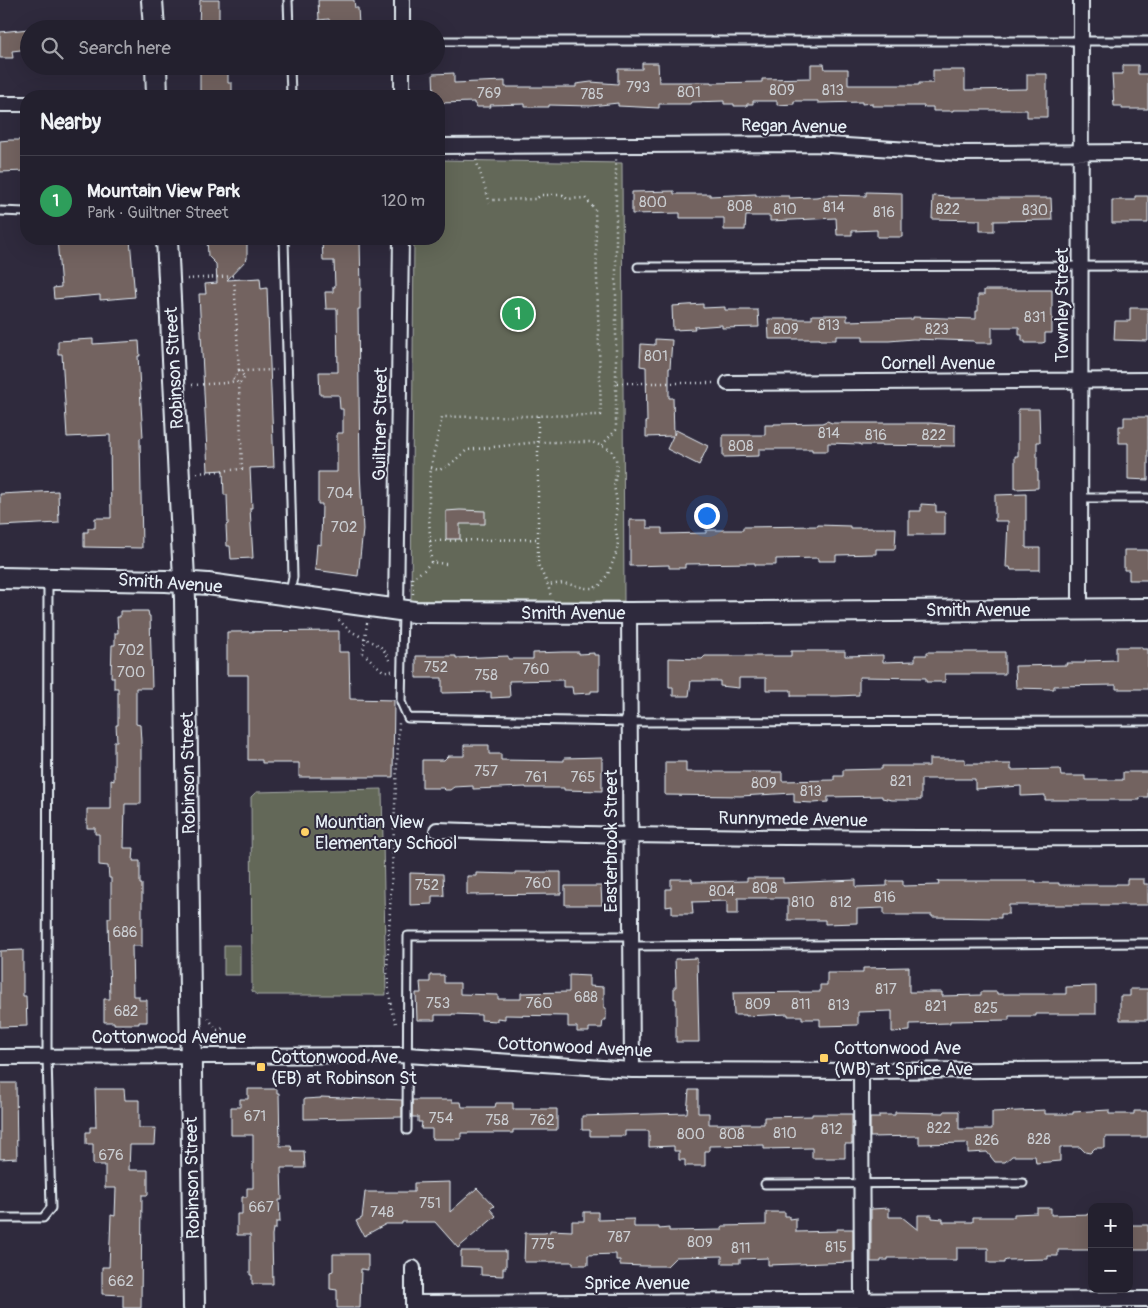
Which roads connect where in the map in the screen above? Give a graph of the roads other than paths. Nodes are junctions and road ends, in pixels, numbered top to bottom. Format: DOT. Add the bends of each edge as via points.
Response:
graph roads {
  1 [pos="152,0"];
  2 [pos="288,0"];
  3 [pos="402,0"];
  4 [pos="1081,0"];
  5 [pos="153,20"];
  6 [pos="289,20"];
  7 [pos="402,20"];
  8 [pos="445,41"];
  9 [pos="1081,41"];
  10 [pos="1148,41"];
  11 [pos="156,75"];
  12 [pos="290,75"];
  13 [pos="402,75"];
  14 [pos="157,90"];
  15 [pos="290,90"];
  16 [pos="402,90"];
  17 [pos="0,104"];
  18 [pos="20,104"];
  19 [pos="445,146"];
  20 [pos="1080,152"];
  21 [pos="1148,152"];
  22 [pos="0,212"];
  23 [pos="20,212"];
  24 [pos="167,245"];
  25 [pos="284,245"];
  26 [pos="401,245"];
  27 [pos="1148,266"];
  28 [pos="638,267"];
  29 [pos="1081,267"];
  30 [pos="1148,380"];
  31 [pos="1080,381"];
  32 [pos="728,383"];
  33 [pos="1081,498"];
  34 [pos="1148,498"];
  35 [pos="0,578"];
  36 [pos="48,578"];
  37 [pos="185,583"];
  38 [pos="290,595"];
  39 [pos="404,605"];
  40 [pos="1148,609"];
  41 [pos="1080,610"];
  42 [pos="629,613"];
  43 [pos="1148,721"];
  44 [pos="630,722"];
  45 [pos="437,830"];
  46 [pos="630,836"];
  47 [pos="1148,838"];
  48 [pos="631,941"];
  49 [pos="1148,943"];
  50 [pos="190,1055"];
  51 [pos="407,1055"];
  52 [pos="0,1057"];
  53 [pos="47,1057"];
  54 [pos="1148,1069"];
  55 [pos="632,1070"];
  56 [pos="861,1071"];
  57 [pos="407,1130"];
  58 [pos="1023,1183"];
  59 [pos="765,1184"];
  60 [pos="861,1184"];
  61 [pos="0,1218"];
  62 [pos="413,1268"];
  63 [pos="1148,1299"];
  64 [pos="862,1301"];
  65 [pos="414,1306"];
  66 [pos="194,1308"];
  1 -- 5 [label="street"];
  2 -- 6 [label="lane"];
  3 -- 7 [label="street"];
  4 -- 9 [label="street, Townley Street"];
  8 -- 9 [label="lane"];
  9 -- 10 [label="lane"];
  9 -- 20 [label="street, Townley Street"];
  11 -- 14 [label="street"];
  12 -- 15 [label="lane"];
  13 -- 16 [label="street"];
  17 -- 18 [label="street"];
  19 -- 20 [label="street, Regan Avenue" via="814,144 958,153"];
  20 -- 21 [label="street, Regan Avenue"];
  20 -- 29 [label="street, Townley Street"];
  22 -- 23 [label="lane"];
  24 -- 37 [label="street, Robinson Street"];
  25 -- 38 [label="lane" via="293,577"];
  26 -- 39 [label="street, Guiltner Street"];
  27 -- 29 [label="lane"];
  28 -- 29 [label="lane"];
  29 -- 31 [label="street, Townley Street"];
  30 -- 31 [label="street, Cornell Avenue"];
  31 -- 32 [label="street, Cornell Avenue"];
  31 -- 33 [label="street, Townley Street"];
  33 -- 34 [label="lane"];
  33 -- 41 [label="street, Townley Street"];
  35 -- 36 [label="street, Smith Avenue"];
  36 -- 37 [label="street, Smith Avenue"];
  36 -- 53 [label="lane"];
  37 -- 38 [label="street, Smith Avenue"];
  37 -- 50 [label="street, Robinson Street"];
  38 -- 39 [label="street, Smith Avenue"];
  39 -- 42 [label="street, Smith Avenue" via="554,613"];
  39 -- 44 [label="lane" via="401,702 408,718"];
  40 -- 41 [label="street, Smith Avenue"];
  41 -- 42 [label="street, Smith Avenue"];
  42 -- 44 [label="street, Easterbrook Street"];
  43 -- 44 [label="lane"];
  44 -- 46 [label="street, Easterbrook Street"];
  45 -- 46 [label="street, Runnymede Avenue"];
  46 -- 47 [label="street, Runnymede Avenue"];
  46 -- 48 [label="street, Easterbrook Street"];
  48 -- 49 [label="lane"];
  48 -- 51 [label="lane" via="408,936"];
  48 -- 55 [label="street, Easterbrook Street"];
  50 -- 51 [label="street, Cottonwood Avenue"];
  50 -- 53 [label="street, Cottonwood Avenue"];
  50 -- 66 [label="street, Robinson Street"];
  51 -- 55 [label="street, Cottonwood Avenue"];
  51 -- 57 [label="lane"];
  52 -- 53 [label="street, Cottonwood Avenue"];
  53 -- 61 [label="lane" via="51,1208 43,1218"];
  54 -- 56 [label="street, Cottonwood Avenue"];
  55 -- 56 [label="street, Cottonwood Avenue"];
  56 -- 60 [label="street"];
  58 -- 60 [label="lane"];
  59 -- 60 [label="lane"];
  60 -- 64 [label="street"];
  62 -- 65 [label="street, Sprice Avenue"];
  63 -- 64 [label="street, Sprice Avenue"];
  64 -- 65 [label="street, Sprice Avenue"];
}
